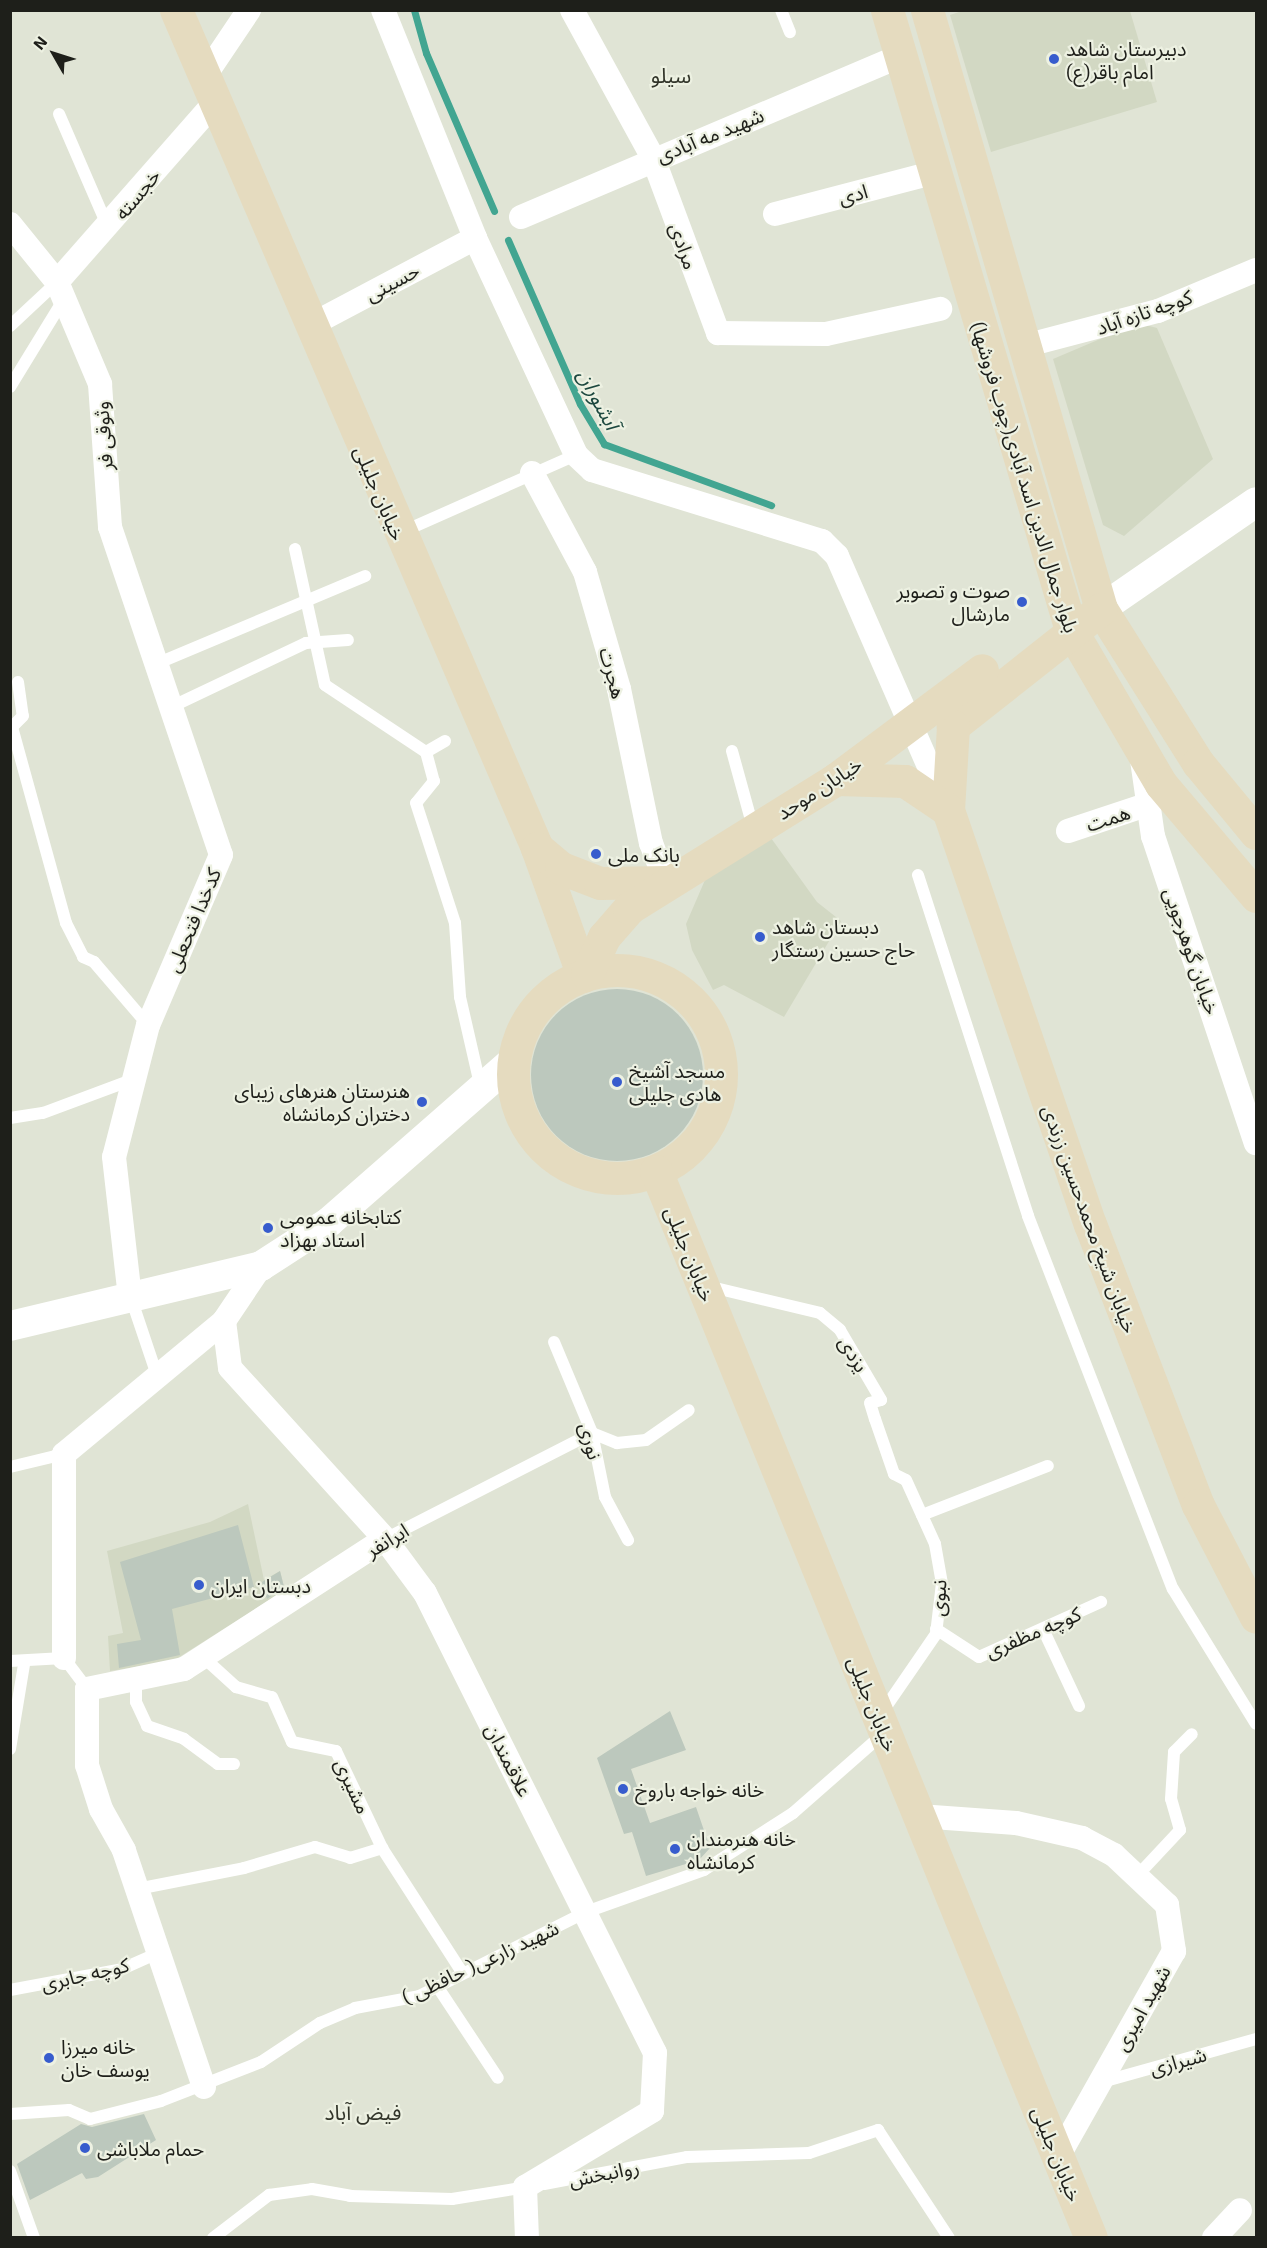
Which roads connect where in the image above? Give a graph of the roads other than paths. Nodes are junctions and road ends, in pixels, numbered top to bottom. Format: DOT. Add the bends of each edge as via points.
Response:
graph roads {
  1 [pos="176,10"];
  2 [pos="249,10"];
  3 [pos="383,10"];
  4 [pos="572,10"];
  5 [pos="781,10"];
  6 [pos="887,10"];
  7 [pos="927,10"];
  8 [pos="790,32"];
  9 [pos="901,56"];
  10 [pos="209,90"];
  11 [pos="59,114"];
  12 [pos="653,158"];
  13 [pos="932,173"];
  14 [pos="775,214"];
  15 [pos="521,217"];
  16 [pos="10,224"];
  17 [pos="109,228"];
  18 [pos="475,238"];
  19 [pos="1257,270"];
  20 [pos="60,291"];
  21 [pos="940,309"];
  22 [pos="10,326"];
  23 [pos="309,326"];
  24 [pos="1028,345"];
  25 [pos="10,387"];
  26 [pos="576,455"];
  27 [pos="532,473"];
  28 [pos="1257,492"];
  29 [pos="1257,502"];
  30 [pos="398,534"];
  31 [pos="295,549"];
  32 [pos="365,576"];
  33 [pos="1098,599"];
  34 [pos="308,600"];
  35 [pos="1067,619"];
  36 [pos="348,640"];
  37 [pos="316,643"];
  38 [pos="156,664"];
  39 [pos="18,682"];
  40 [pos="171,707"];
  41 [pos="907,727"];
  42 [pos="446,741"];
  43 [pos="732,751"];
  44 [pos="426,752"];
  45 [pos="1141,754"];
  46 [pos="836,779"];
  47 [pos="1149,804"];
  48 [pos="948,810"];
  49 [pos="754,830"];
  50 [pos="1068,831"];
  51 [pos="1257,832"];
  52 [pos="537,848"];
  53 [pos="918,875"];
  54 [pos="666,882"];
  55 [pos="1257,897"];
  56 [pos="585,975"];
  57 [pos="148,1025"];
  58 [pos="513,1061"];
  59 [pos="135,1078"];
  60 [pos="481,1090"];
  61 [pos="10,1119"];
  62 [pos="1257,1143"];
  63 [pos="656,1171"];
  64 [pos="261,1266"];
  65 [pos="702,1285"];
  66 [pos="130,1297"];
  67 [pos="224,1321"];
  68 [pos="10,1326"];
  69 [pos="554,1342"];
  70 [pos="158,1378"];
  71 [pos="688,1410"];
  72 [pos="592,1433"];
  73 [pos="64,1454"];
  74 [pos="1048,1466"];
  75 [pos="10,1467"];
  76 [pos="894,1474"];
  77 [pos="922,1515"];
  78 [pos="386,1539"];
  79 [pos="628,1540"];
  80 [pos="1101,1602"];
  81 [pos="1257,1617"];
  82 [pos="936,1629"];
  83 [pos="1043,1629"];
  84 [pos="203,1657"];
  85 [pos="64,1658"];
  86 [pos="10,1661"];
  87 [pos="24,1664"];
  88 [pos="136,1679"];
  89 [pos="87,1689"];
  90 [pos="1079,1706"];
  91 [pos="1257,1724"];
  92 [pos="882,1725"];
  93 [pos="1192,1734"];
  94 [pos="10,1749"];
  95 [pos="234,1764"];
  96 [pos="919,1816"];
  97 [pos="382,1848"];
  98 [pos="1137,1876"];
  99 [pos="137,1888"];
  100 [pos="586,1912"];
  101 [pos="158,1953"];
  102 [pos="462,1972"];
  103 [pos="437,1986"];
  104 [pos="10,1990"];
  105 [pos="1257,2039"];
  106 [pos="498,2078"];
  107 [pos="1100,2082"];
  108 [pos="204,2086"];
  109 [pos="10,2114"];
  110 [pos="1058,2157"];
  111 [pos="10,2171"];
  112 [pos="525,2187"];
  113 [pos="1239,2210"];
  114 [pos="34,2238"];
  115 [pos="213,2238"];
  116 [pos="527,2238"];
  117 [pos="949,2238"];
  118 [pos="1091,2238"];
  119 [pos="1214,2238"];
  1 -- 10 [label="main road, خیابان جلیلی"];
  2 -- 10 [label="street, خجسته"];
  3 -- 18 [label="street"];
  4 -- 12 [label="street"];
  5 -- 8 [label="lane"];
  6 -- 9 [label="main road, بلوار جمال الدین اسد آبادی(چوب فروشها)"];
  7 -- 24 [label="main road, بلوار جمال الدین اسد آبادی(چوب فروشها)"];
  9 -- 12 [label="street, شهید مه آبادی"];
  9 -- 13 [label="main road, بلوار جمال الدین اسد آبادی(چوب فروشها)"];
  10 -- 17 [label="street, خجسته"];
  10 -- 23 [label="main road, خیابان جلیلی"];
  11 -- 17 [label="lane"];
  12 -- 15 [label="street, شهید مه آبادی"];
  12 -- 21 [label="street, مرادی" via="718,333 826,334"];
  13 -- 14 [label="street, ادی"];
  13 -- 35 [label="main road, بلوار جمال الدین اسد آبادی(چوب فروشها)"];
  16 -- 20 [label="street, وثوقی فر"];
  17 -- 20 [label="street, خجسته"];
  18 -- 23 [label="street, حسینی"];
  18 -- 26 [label="street"];
  19 -- 24 [label="street, کوچه تازه آباد" via="1158,311"];
  20 -- 22 [label="lane"];
  20 -- 25 [label="lane"];
  20 -- 38 [label="street, وثوقی فر" via="100,384 110,527"];
  23 -- 30 [label="main road, خیابان جلیلی"];
  24 -- 33 [label="main road, بلوار جمال الدین اسد آبادی(چوب فروشها)"];
  26 -- 27 [label="lane"];
  26 -- 41 [label="street" via="592,470 822,541 837,556"];
  27 -- 30 [label="lane"];
  27 -- 54 [label="street, هجرت" via="585,573 619,689 651,843"];
  28 -- 33 [label="street"];
  29 -- 33 [label="street"];
  30 -- 52 [label="main road, خیابان جلیلی"];
  31 -- 34 [label="lane"];
  32 -- 34 [label="lane"];
  33 -- 35 [label="main road"];
  33 -- 51 [label="main road, بلوار جمال الدین اسد آبادی(چوب فروشها)" via="1198,763"];
  34 -- 37 [label="lane"];
  34 -- 38 [label="lane"];
  35 -- 41 [label="main road, خیابان موحد"];
  35 -- 45 [label="main road, بلوار جمال الدین اسد آبادی(چوب فروشها)"];
  35 -- 48 [label="main road" via="962,714 949,740"];
  36 -- 37 [label="lane"];
  37 -- 40 [label="lane" via="240,670"];
  37 -- 44 [label="lane" via="325,685"];
  38 -- 40 [label="street, کدخدا فتحعلی"];
  39 -- 57 [label="lane" via="23,716 12,727 66,923 83,957 94,962"];
  40 -- 57 [label="street, کدخدا فتحعلی" via="221,855"];
  41 -- 46 [label="main road, خیابان موحد"];
  41 -- 48 [label="street"];
  42 -- 44 [label="lane"];
  43 -- 49 [label="lane"];
  44 -- 60 [label="lane" via="434,781 416,803 455,923 460,997"];
  45 -- 47 [label="street, خیابان گوهرجویی"];
  45 -- 55 [label="main road, بلوار جمال الدین اسد آبادی(چوب فروشها)"];
  46 -- 48 [label="main road" via="879,776 905,781"];
  46 -- 49 [label="main road, خیابان موحد"];
  47 -- 50 [label="street, همت"];
  47 -- 62 [label="street, خیابان گوهرجویی" via="1153,836"];
  48 -- 81 [label="main road, خیابان شیخ محمدحسین زرندی" via="1123,1310 1198,1505"];
  49 -- 54 [label="main road, خیابان موحد"];
  52 -- 54 [label="main road" via="561,868 592,880"];
  52 -- 56 [label="main road, خیابان جلیلی"];
  53 -- 91 [label="lane" via="1028,1216 1173,1589"];
  54 -- 56 [label="main road, خیابان موحد" via="614,922"];
  56 -- 58 [label="main road" via="538,1007 521,1032"];
  56 -- 63 [label="main road" via="628,970 658,977 684,993 704,1016 717,1044 722,1075 716,1105 703,1133 682,1156"];
  57 -- 59 [label="street, کدخدا فتحعلی"];
  58 -- 60 [label="street"];
  58 -- 63 [label="main road" via="514,1092 524,1122 541,1147 566,1166 595,1176 626,1178"];
  59 -- 61 [label="lane" via="43,1113"];
  59 -- 66 [label="street, کدخدا فتحعلی" via="114,1157"];
  60 -- 64 [label="street" via="330,1222"];
  63 -- 65 [label="main road, خیابان جلیلی"];
  64 -- 66 [label="street"];
  64 -- 67 [label="street"];
  65 -- 76 [label="lane, یزدی" via="820,1313 840,1330 881,1400 870,1403"];
  65 -- 92 [label="main road, خیابان جلیلی"];
  66 -- 68 [label="street"];
  66 -- 70 [label="lane"];
  67 -- 70 [label="street"];
  67 -- 78 [label="street, علاقمندان" via="230,1368"];
  69 -- 72 [label="lane, نوری"];
  70 -- 73 [label="street"];
  71 -- 72 [label="lane" via="646,1440 617,1443"];
  72 -- 78 [label="lane, ایرانفر"];
  72 -- 79 [label="lane, نوری" via="604,1497"];
  73 -- 75 [label="lane"];
  73 -- 85 [label="street"];
  74 -- 77 [label="lane"];
  76 -- 77 [label="lane, نبوی" via="906,1480"];
  77 -- 82 [label="lane, نبوی" via="942,1583"];
  78 -- 84 [label="street, ایرانفر"];
  78 -- 100 [label="street, علاقمندان" via="425,1593"];
  80 -- 83 [label="lane, کوچه مظفری"];
  82 -- 83 [label="lane, کوچه مظفری" via="979,1657"];
  82 -- 92 [label="lane, نبوی" via="918,1668"];
  83 -- 90 [label="lane"];
  84 -- 88 [label="street, ایرانفر" via="184,1669"];
  84 -- 97 [label="lane, مشیری" via="236,1687 272,1697 292,1742 336,1751"];
  85 -- 87 [label="lane"];
  85 -- 89 [label="lane"];
  86 -- 87 [label="lane"];
  87 -- 94 [label="lane"];
  88 -- 89 [label="street, ایرانفر"];
  88 -- 95 [label="lane" via="136,1702 147,1726 184,1739 218,1764"];
  89 -- 99 [label="street" via="87,1765"];
  92 -- 96 [label="main road, خیابان جلیلی"];
  92 -- 100 [label="lane, شهید زارعی( حافظی )" via="793,1813 704,1870"];
  93 -- 98 [label="lane" via="1179,1743 1173,1762 1171,1799 1180,1830"];
  96 -- 98 [label="street, شهید امیری" via="1016,1823 1082,1838 1114,1855"];
  96 -- 110 [label="main road, خیابان جلیلی"];
  97 -- 99 [label="lane" via="350,1858 315,1847 244,1868"];
  97 -- 102 [label="lane, مشیری"];
  98 -- 107 [label="street, شهید امیری" via="1167,1905 1174,1951"];
  99 -- 101 [label="street"];
  100 -- 102 [label="lane, شهید زارعی( حافظی )"];
  100 -- 112 [label="street, علاقمندان" via="655,2053 652,2111"];
  101 -- 104 [label="lane, کوچه جابری" via="122,1969"];
  101 -- 108 [label="street"];
  102 -- 103 [label="lane, شهید زارعی( حافظی )"];
  103 -- 106 [label="lane"];
  103 -- 108 [label="lane, شهید زارعی( حافظی )" via="320,2023 261,2062"];
  105 -- 107 [label="lane, شیرازی"];
  107 -- 110 [label="street, شهید امیری"];
  108 -- 109 [label="lane, شهید زارعی( حافظی )" via="90,2119 69,2110"];
  110 -- 118 [label="main road, خیابان جلیلی"];
  111 -- 114 [label="lane"];
  112 -- 115 [label="lane, روانبخش" via="452,2199 350,2196 312,2189 269,2195"];
  112 -- 116 [label="street"];
  112 -- 117 [label="lane, روانبخش" via="687,2157 809,2153 878,2130"];
  113 -- 119 [label="street"];
}
